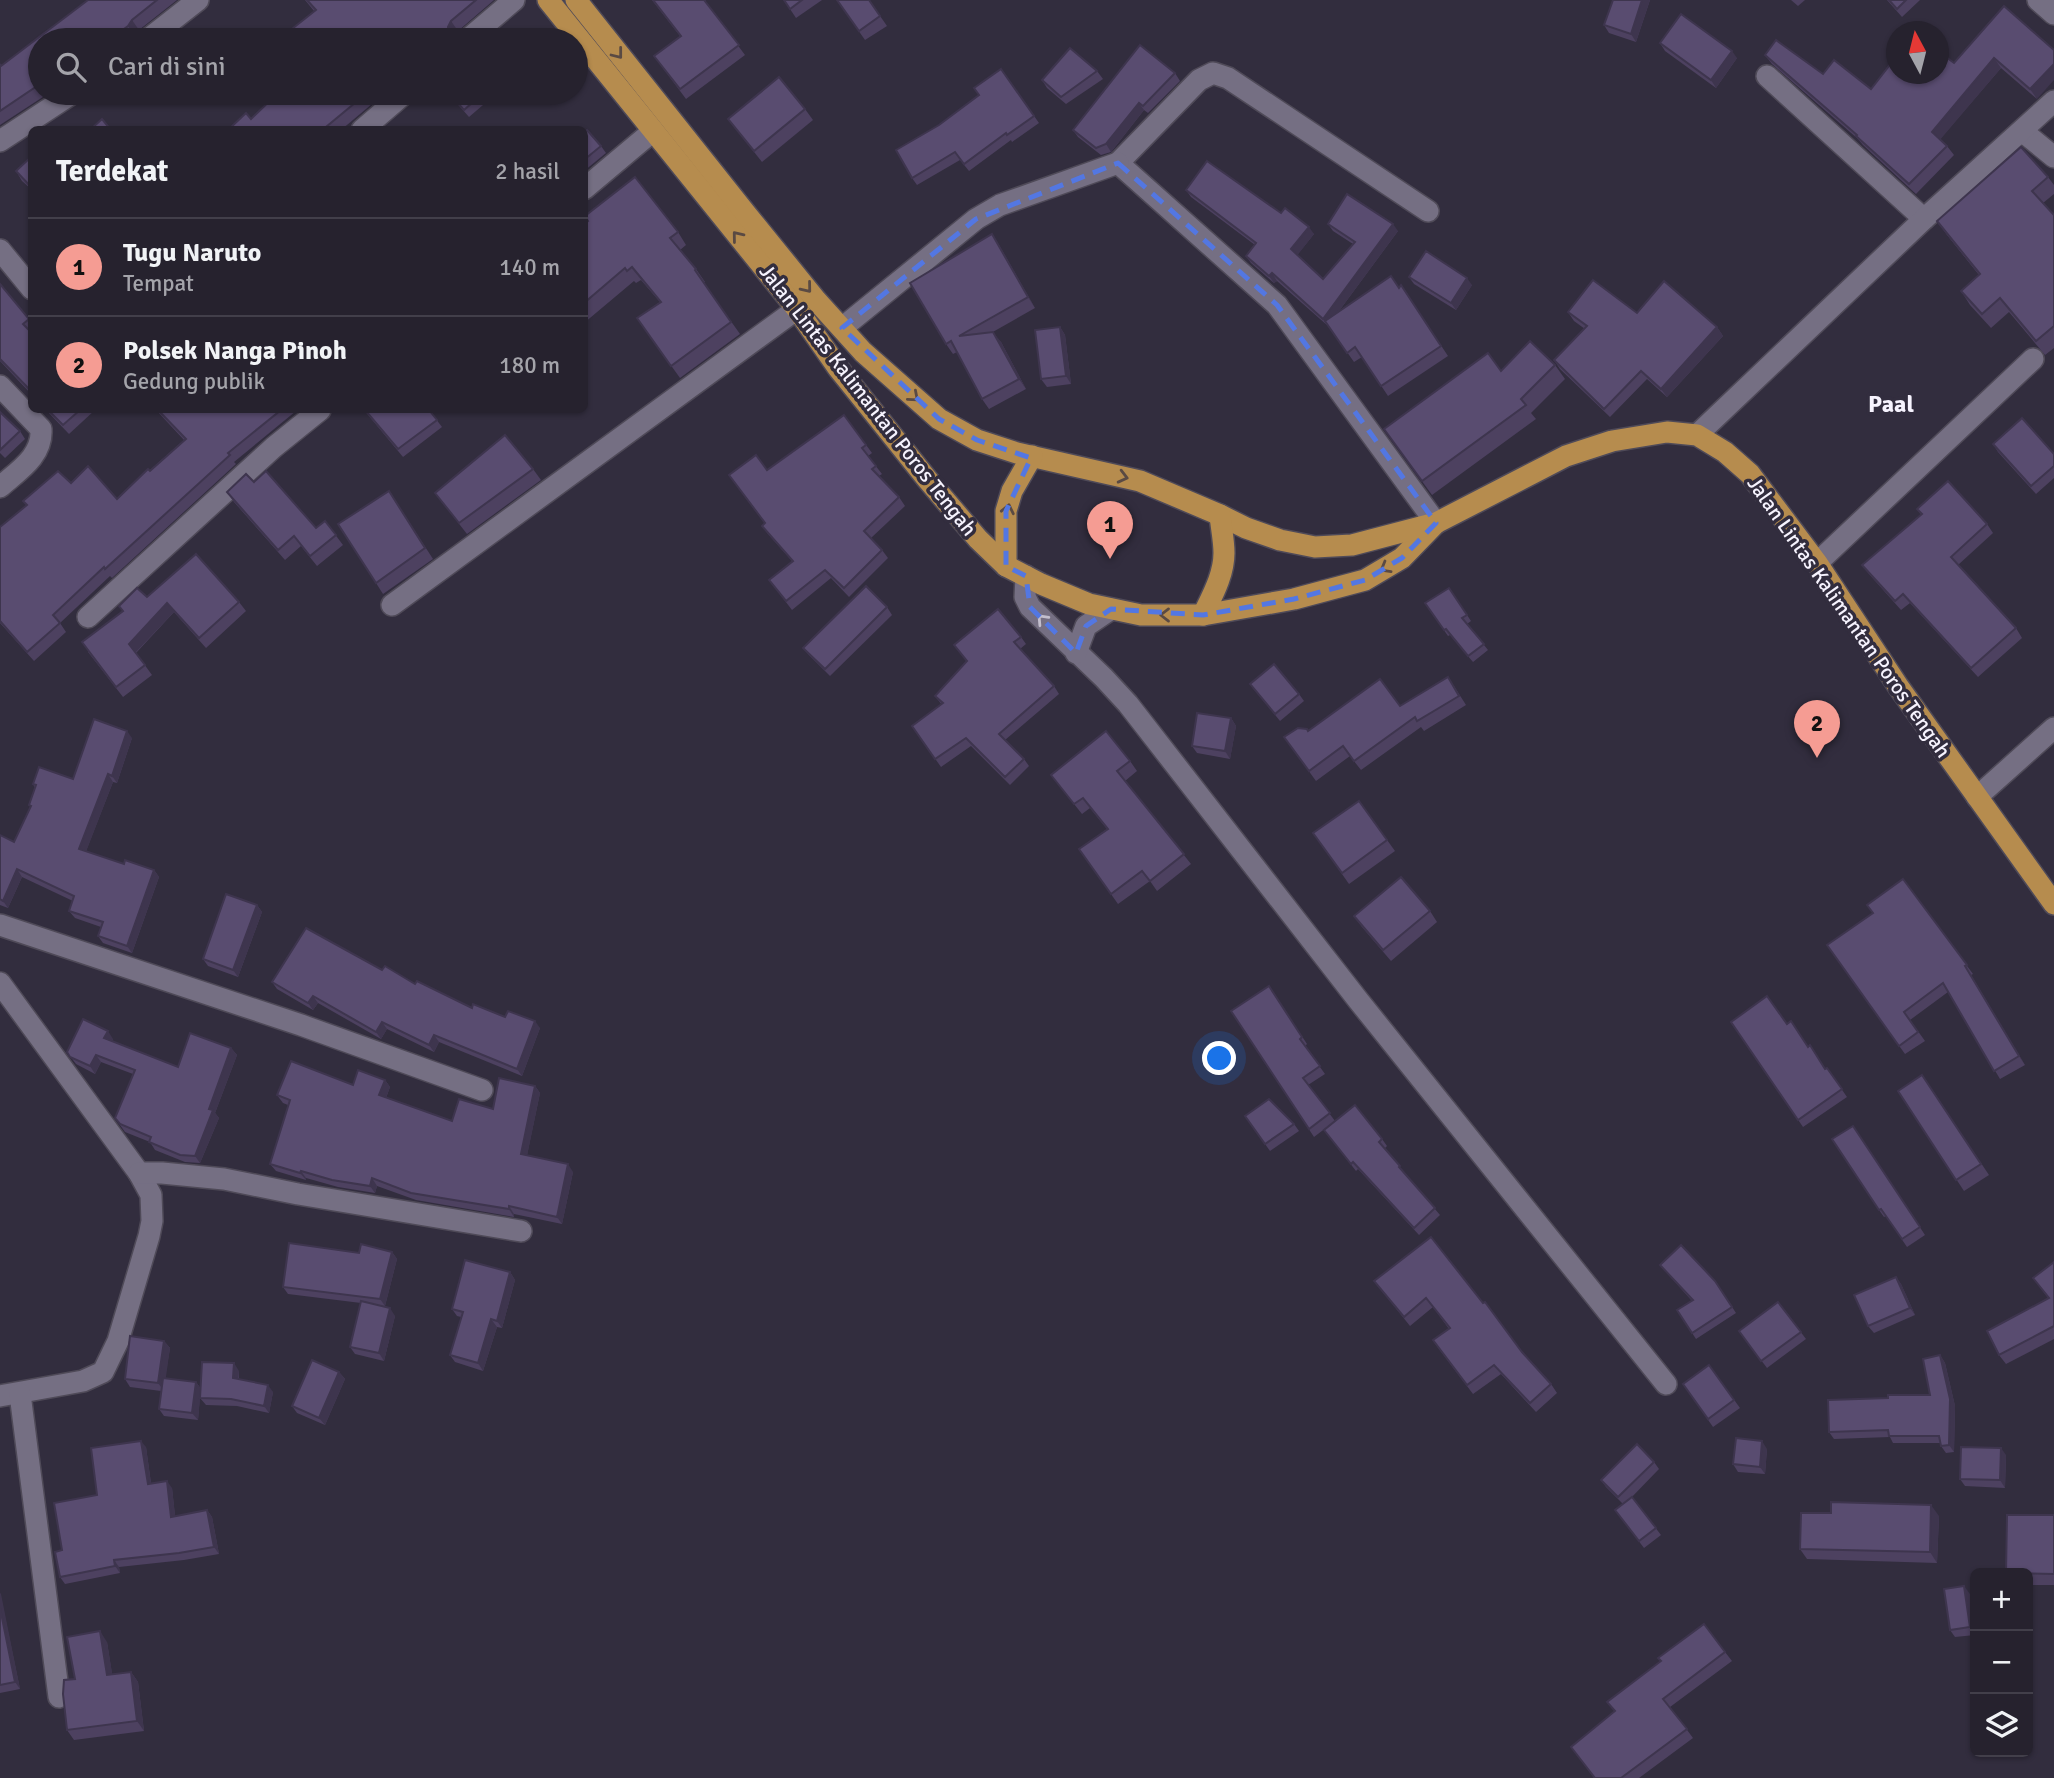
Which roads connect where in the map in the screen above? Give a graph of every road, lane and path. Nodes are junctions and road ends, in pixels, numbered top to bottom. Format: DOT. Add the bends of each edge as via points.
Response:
graph roads {
  1 [pos="198,0"];
  2 [pos="514,0"];
  3 [pos="548,0"];
  4 [pos="576,0"];
  5 [pos="2038,0"];
  6 [pos="2054,14"];
  7 [pos="163,28"];
  8 [pos="481,28"];
  9 [pos="570,28"];
  10 [pos="588,50"];
  11 [pos="1767,76"];
  12 [pos="2054,101"];
  13 [pos="55,105"];
  14 [pos="391,105"];
  15 [pos="367,126"];
  16 [pos="653,131"];
  17 [pos="2022,131"];
  18 [pos="0,141"];
  19 [pos="2054,157"];
  20 [pos="1118,163"];
  21 [pos="588,186"];
  22 [pos="1428,211"];
  23 [pos="1924,219"];
  24 [pos="0,250"];
  25 [pos="28,284"];
  26 [pos="797,309"];
  27 [pos="842,328"];
  28 [pos="2033,359"];
  29 [pos="0,386"];
  30 [pos="316,413"];
  31 [pos="1697,435"];
  32 [pos="1032,456"];
  33 [pos="0,487"];
  34 [pos="1220,514"];
  35 [pos="1436,523"];
  36 [pos="1817,564"];
  37 [pos="1006,566"];
  38 [pos="1026,576"];
  39 [pos="393,605"];
  40 [pos="1111,608"];
  41 [pos="1203,615"];
  42 [pos="88,617"];
  43 [pos="1076,653"];
  44 [pos="2054,728"];
  45 [pos="1977,796"];
  46 [pos="2054,904"];
  47 [pos="0,925"];
  48 [pos="0,983"];
  49 [pos="482,1090"];
  50 [pos="139,1174"];
  51 [pos="521,1231"];
  52 [pos="1666,1384"];
  53 [pos="10,1395"];
  54 [pos="59,1698"];
  1 -- 7 [label="street"];
  2 -- 8 [label="street"];
  3 -- 9 [label="main road, Jalan Lintas Kalimantan Poros Tengah"];
  4 -- 27 [label="main road, Jalan Lintas Kalimantan Poros Tengah, one-way"];
  5 -- 6 [label="street"];
  10 -- 16 [label="main road, Jalan Lintas Kalimantan Poros Tengah"];
  11 -- 23 [label="street"];
  12 -- 17 [label="street"];
  13 -- 18 [label="street"];
  14 -- 15 [label="street"];
  16 -- 21 [label="street"];
  26 -- 16 [label="main road, Jalan Lintas Kalimantan Poros Tengah, one-way"];
  17 -- 19 [label="street"];
  17 -- 23 [label="street"];
  20 -- 22 [label="street" via="1199,80 1213,73 1228,78"];
  20 -- 27 [label="street" via="1000,205 976,219"];
  20 -- 35 [label="street" via="1277,305"];
  23 -- 31 [label="street"];
  24 -- 25 [label="street"];
  26 -- 37 [label="main road, Jalan Lintas Kalimantan Poros Tengah" via="927,479"];
  26 -- 39 [label="street"];
  27 -- 32 [label="main road, Jalan Lintas Kalimantan Poros Tengah, one-way" via="939,419 977,440"];
  28 -- 36 [label="street"];
  29 -- 33 [label="street" via="42,434 37,453"];
  30 -- 42 [label="street"];
  31 -- 35 [label="main road, Jalan Lintas Kalimantan Poros Tengah" via="1667,432 1612,440 1566,456"];
  31 -- 36 [label="main road, Jalan Lintas Kalimantan Poros Tengah" via="1750,474"];
  32 -- 34 [label="main road, Jalan Lintas Kalimantan Poros Tengah, one-way" via="1140,481"];
  37 -- 32 [label="main road, one-way" via="1006,511"];
  34 -- 35 [label="main road, Jalan Lintas Kalimantan Poros Tengah" via="1280,540 1315,547 1352,545"];
  34 -- 41 [label="main road" via="1222,570"];
  35 -- 41 [label="main road, Jalan Lintas Kalimantan Poros Tengah, one-way" via="1402,558 1365,580 1294,599"];
  36 -- 45 [label="main road, Jalan Lintas Kalimantan Poros Tengah"];
  37 -- 38 [label="main road, Jalan Lintas Kalimantan Poros Tengah"];
  38 -- 40 [label="main road, Jalan Lintas Kalimantan Poros Tengah" via="1089,604"];
  43 -- 38 [label="street, one-way" via="1030,607 1025,597"];
  41 -- 40 [label="main road, Jalan Lintas Kalimantan Poros Tengah, one-way" via="1141,615"];
  40 -- 43 [label="street" via="1086,626"];
  43 -- 52 [label="street" via="1128,704"];
  44 -- 45 [label="street"];
  45 -- 46 [label="main road, Jalan Lintas Kalimantan Poros Tengah"];
  47 -- 49 [label="street"];
  48 -- 50 [label="street"];
  50 -- 51 [label="street" via="224,1179"];
  50 -- 53 [label="street" via="151,1195 152,1221 118,1341 103,1373"];
  53 -- 54 [label="street"];
}
